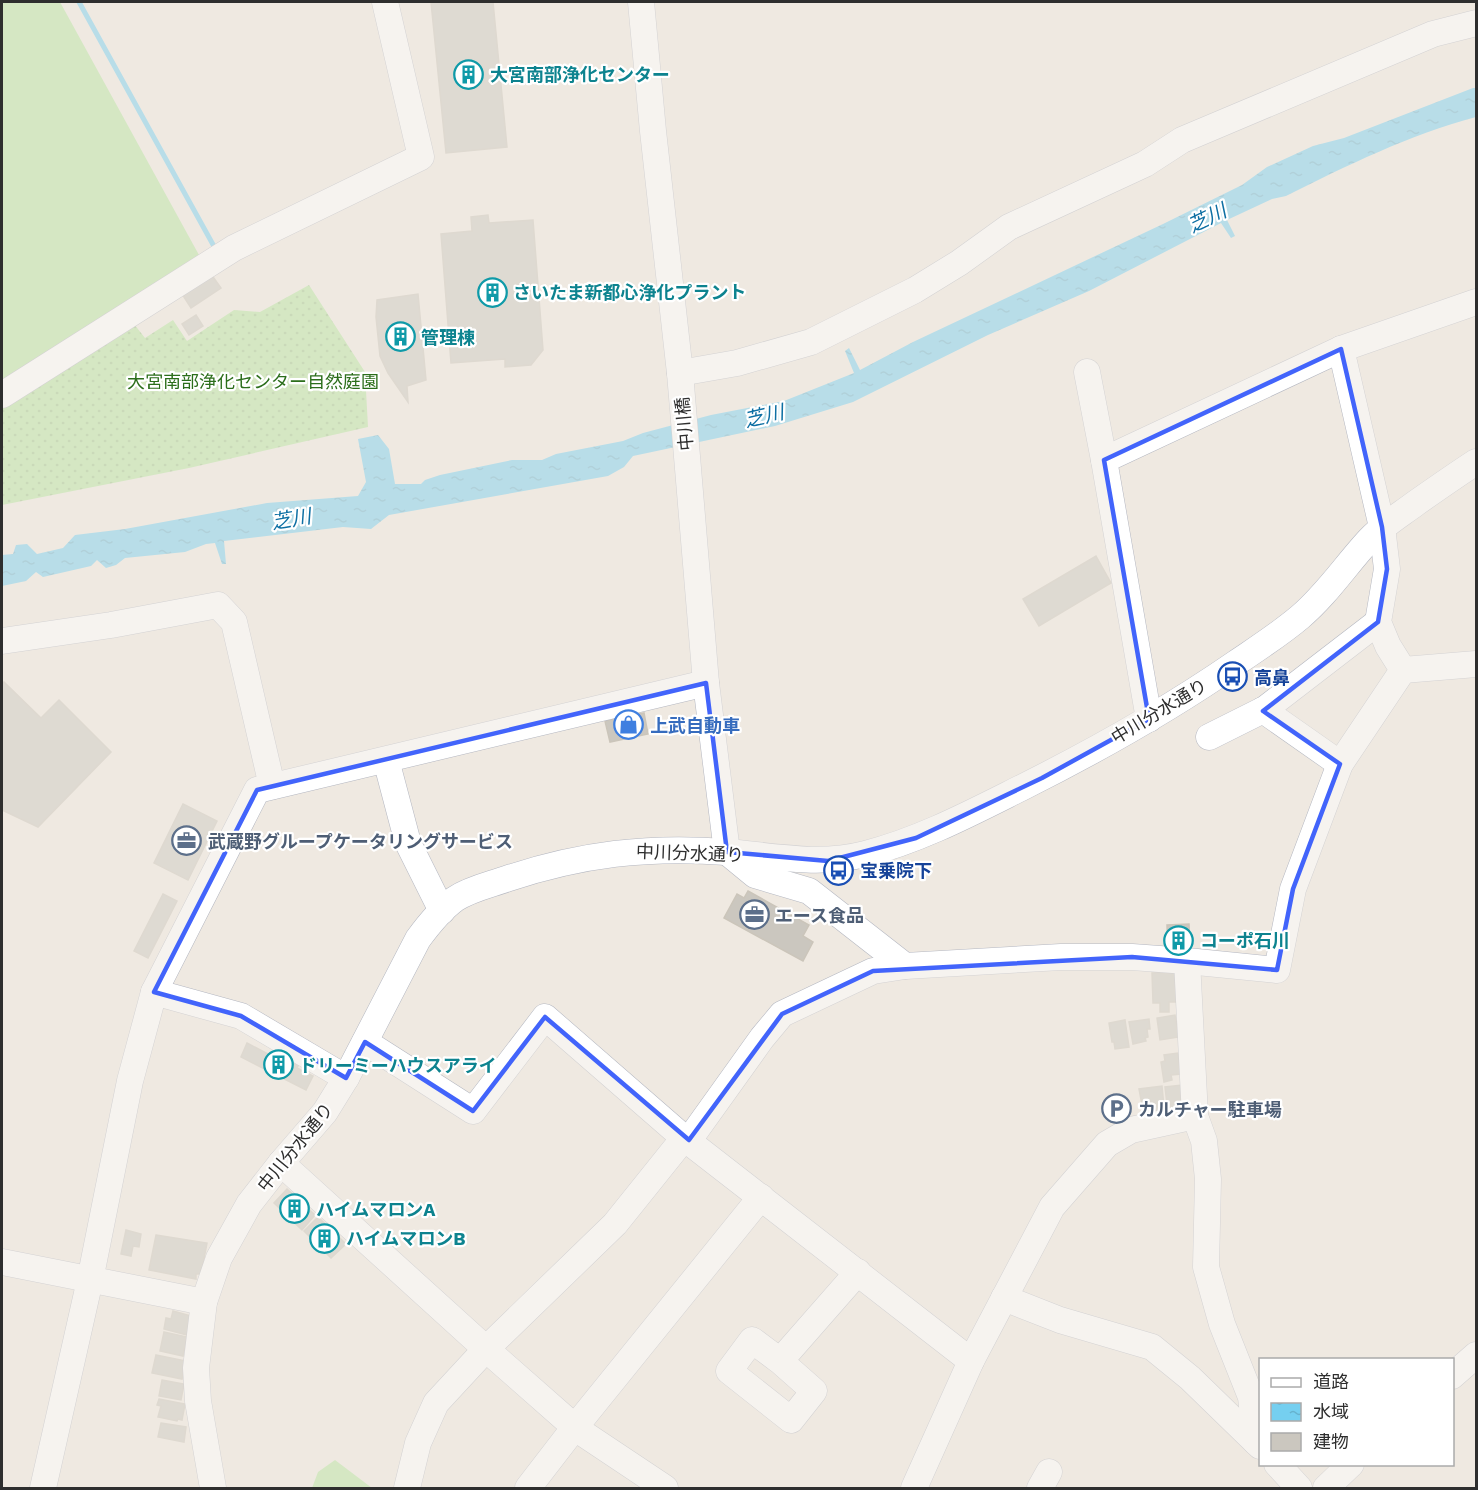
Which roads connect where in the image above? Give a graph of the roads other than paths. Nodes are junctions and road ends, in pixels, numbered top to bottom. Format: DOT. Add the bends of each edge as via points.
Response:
graph roads {
  1 [pos="385,2"];
  2 [pos="641,2"];
  3 [pos="1476,23"];
  4 [pos="1476,302"];
  5 [pos="1341,349"];
  6 [pos="1087,372"];
  7 [pos="680,377"];
  8 [pos="2,395"];
  9 [pos="1104,460"];
  10 [pos="1476,462"];
  11 [pos="1382,527"];
  12 [pos="1378,622"];
  13 [pos="2,641"];
  14 [pos="1476,663"];
  15 [pos="1403,670"];
  16 [pos="706,683"];
  17 [pos="1263,710"];
  18 [pos="1149,719"];
  19 [pos="1209,737"];
  20 [pos="386,760"];
  21 [pos="1340,764"];
  22 [pos="272,786"];
  23 [pos="727,852"];
  24 [pos="442,911"];
  25 [pos="1187,961"];
  26 [pos="905,966"];
  27 [pos="154,992"];
  28 [pos="365,1042"];
  29 [pos="346,1078"];
  30 [pos="1195,1116"];
  31 [pos="687,1139"];
  32 [pos="281,1163"];
  33 [pos="761,1197"];
  34 [pos="2,1262"];
  35 [pos="858,1272"];
  36 [pos="90,1280"];
  37 [pos="1004,1299"];
  38 [pos="204,1302"];
  39 [pos="486,1349"];
  40 [pos="1476,1355"];
  41 [pos="780,1361"];
  42 [pos="971,1361"];
  43 [pos="1454,1374"];
  44 [pos="575,1427"];
  45 [pos="1258,1445"];
  46 [pos="1279,1466"];
  47 [pos="1349,1466"];
  48 [pos="43,1488"];
  49 [pos="213,1488"];
  50 [pos="407,1488"];
  51 [pos="528,1488"];
  52 [pos="665,1488"];
  53 [pos="914,1488"];
  54 [pos="1299,1488"];
  55 [pos="1326,1488"];
  1 -- 8 [label="street" via="421,157 234,248"];
  2 -- 7 [label="street, 中川橋"];
  3 -- 7 [label="street" via="1433,34 1182,140 1145,164 1009,227 915,290 811,342"];
  4 -- 5 [label="street"];
  5 -- 9 [label="street"];
  5 -- 11 [label="street"];
  6 -- 9 [label="street"];
  7 -- 16 [label="street, 中川橋"];
  9 -- 18 [label="street"];
  10 -- 11 [label="street, 中川分水通り"];
  11 -- 12 [label="street" via="1387,569"];
  11 -- 18 [label="street, 中川分水通り" via="1328,591 1300,616 1205,685"];
  12 -- 15 [label="street"];
  12 -- 17 [label="street"];
  13 -- 22 [label="street" via="218,605 234,622"];
  14 -- 15 [label="street"];
  15 -- 21 [label="street"];
  16 -- 20 [label="street"];
  16 -- 23 [label="street, 中川橋"];
  17 -- 19 [label="street"];
  17 -- 21 [label="street"];
  18 -- 23 [label="street, 中川分水通り" via="974,812 889,848 828,861"];
  20 -- 22 [label="street"];
  20 -- 24 [label="street" via="408,843"];
  21 -- 25 [label="street" via="1293,889 1277,970"];
  22 -- 27 [label="street" via="257,789"];
  23 -- 24 [label="street, 中川分水通り" via="655,849 590,856 473,890"];
  23 -- 26 [label="street" via="755,875 809,891"];
  24 -- 28 [label="street, 中川分水通り" via="418,939"];
  25 -- 26 [label="street" via="1061,957"];
  25 -- 30 [label="street"];
  26 -- 31 [label="street" via="873,971 782,1014"];
  27 -- 29 [label="street" via="241,1016"];
  27 -- 36 [label="street" via="130,1081"];
  28 -- 29 [label="street, 中川分水通り"];
  28 -- 31 [label="street" via="472,1110 545,1017"];
  29 -- 32 [label="street, 中川分水通り" via="325,1112"];
  30 -- 37 [label="street" via="1131,1130 1107,1143 1052,1207"];
  30 -- 45 [label="street" via="1204,1141 1208,1179 1206,1267 1222,1324 1251,1397"];
  31 -- 33 [label="street"];
  31 -- 39 [label="street" via="615,1224"];
  32 -- 38 [label="street, 中川分水通り" via="234,1229"];
  32 -- 39 [label="street"];
  33 -- 35 [label="street"];
  33 -- 44 [label="street"];
  34 -- 36 [label="street"];
  35 -- 41 [label="street"];
  35 -- 42 [label="street"];
  36 -- 38 [label="street"];
  36 -- 48 [label="street"];
  37 -- 42 [label="street"];
  37 -- 45 [label="street" via="1152,1347 1190,1378"];
  38 -- 49 [label="street, 中川分水通り" via="198,1342 198,1401"];
  39 -- 44 [label="street"];
  39 -- 50 [label="street" via="436,1403 418,1443"];
  40 -- 43 [label="street"];
  42 -- 53 [label="street"];
  44 -- 51 [label="street"];
  44 -- 52 [label="street"];
  46 -- 54 [label="street"];
  47 -- 55 [label="street"];
}
